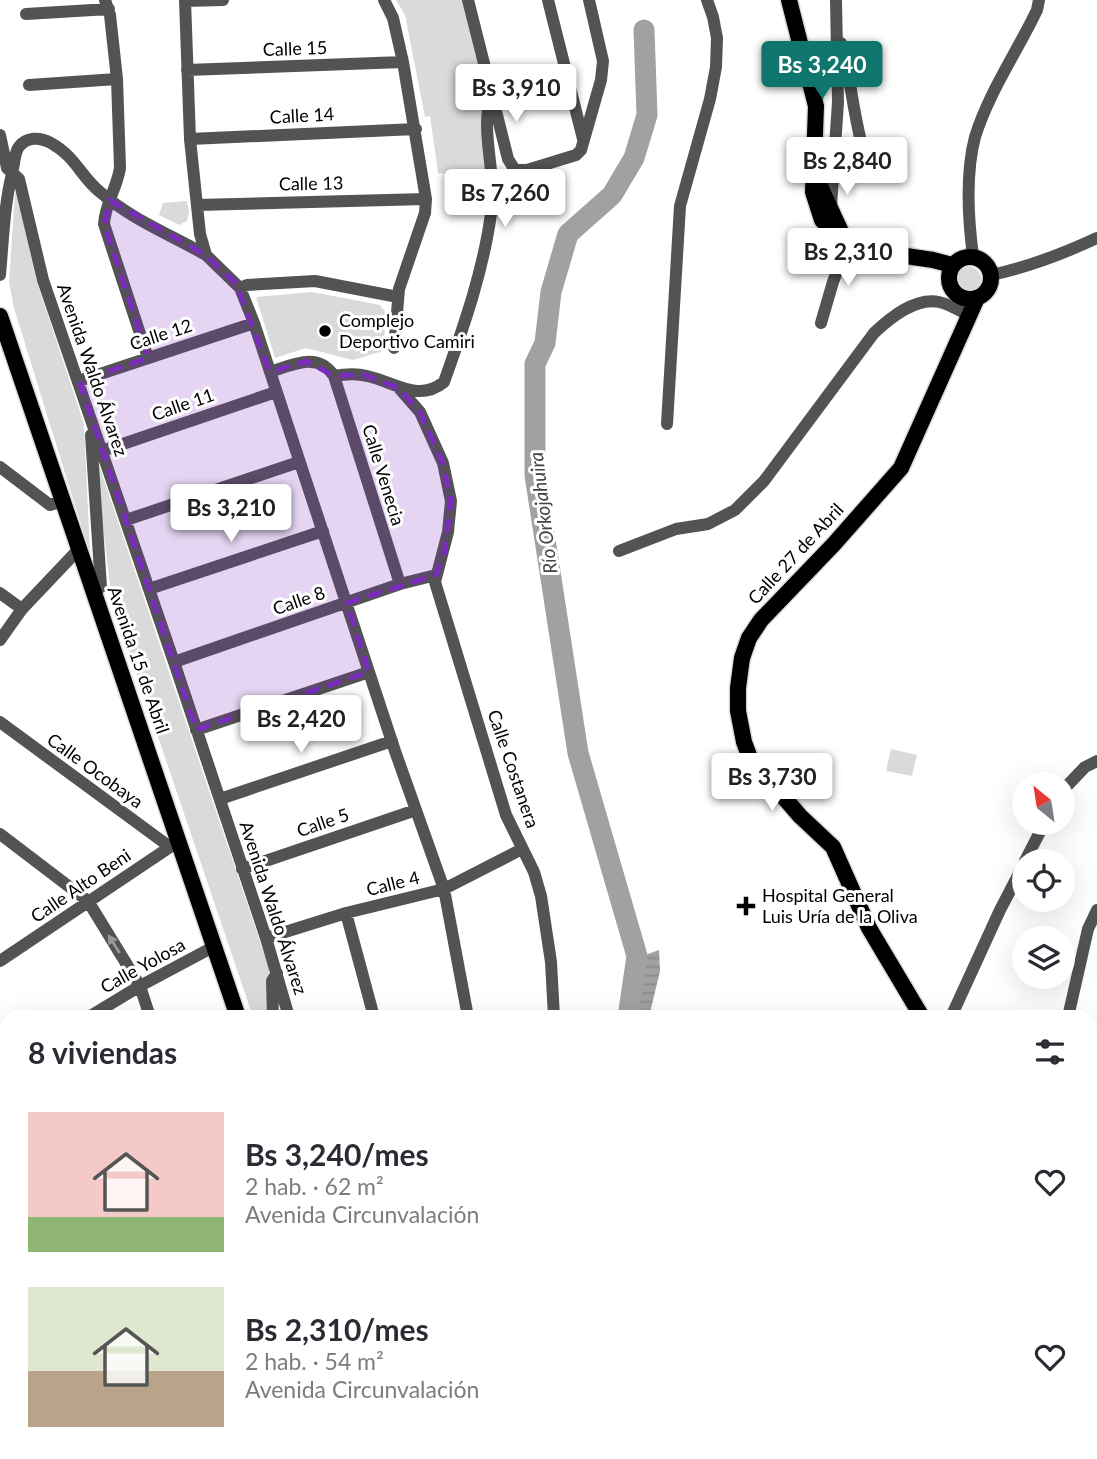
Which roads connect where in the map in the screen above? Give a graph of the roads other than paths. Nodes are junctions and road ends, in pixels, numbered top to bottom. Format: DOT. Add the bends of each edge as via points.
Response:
graph roads {
  1 [pos="223,0"];
  2 [pos="384,0"];
  3 [pos="468,0"];
  4 [pos="548,0"];
  5 [pos="589,0"];
  6 [pos="707,0"];
  7 [pos="789,0"];
  8 [pos="836,0"];
  9 [pos="1039,0"];
  10 [pos="185,1"];
  11 [pos="107,4"];
  12 [pos="26,14"];
  13 [pos="836,26"];
  14 [pos="404,62"];
  15 [pos="187,71"];
  16 [pos="117,79"];
  17 [pos="29,85"];
  18 [pos="492,95"];
  19 [pos="416,129"];
  20 [pos="0,135"];
  21 [pos="190,139"];
  22 [pos="584,141"];
  23 [pos="878,150"];
  24 [pos="12,174"];
  25 [pos="426,199"];
  26 [pos="110,200"];
  27 [pos="197,205"];
  28 [pos="825,210"];
  29 [pos="1097,238"];
  30 [pos="846,241"];
  31 [pos="206,255"];
  32 [pos="973,256"];
  33 [pos="952,265"];
  34 [pos="0,275"];
  35 [pos="991,275"];
  36 [pos="240,288"];
  37 [pos="398,297"];
  38 [pos="977,298"];
  39 [pos="0,316"];
  40 [pos="970,316"];
  41 [pos="254,323"];
  42 [pos="821,324"];
  43 [pos="394,348"];
  44 [pos="148,358"];
  45 [pos="270,372"];
  46 [pos="334,376"];
  47 [pos="79,382"];
  48 [pos="399,388"];
  49 [pos="276,392"];
  50 [pos="90,415"];
  51 [pos="667,424"];
  52 [pos="102,451"];
  53 [pos="299,462"];
  54 [pos="0,467"];
  55 [pos="63,501"];
  56 [pos="126,520"];
  57 [pos="323,531"];
  58 [pos="78,550"];
  59 [pos="619,551"];
  60 [pos="436,575"];
  61 [pos="400,584"];
  62 [pos="149,589"];
  63 [pos="94,590"];
  64 [pos="0,593"];
  65 [pos="347,603"];
  66 [pos="22,609"];
  67 [pos="0,640"];
  68 [pos="174,662"];
  69 [pos="369,672"];
  70 [pos="0,722"];
  71 [pos="196,730"];
  72 [pos="392,741"];
  73 [pos="1097,761"];
  74 [pos="1075,777"];
  75 [pos="220,799"];
  76 [pos="416,810"];
  77 [pos="0,834"];
  78 [pos="174,842"];
  79 [pos="522,849"];
  80 [pos="242,869"];
  81 [pos="1012,886"];
  82 [pos="443,889"];
  83 [pos="88,901"];
  84 [pos="1097,910"];
  85 [pos="346,913"];
  86 [pos="266,938"];
  87 [pos="215,946"];
  88 [pos="0,961"];
  89 [pos="277,973"];
  90 [pos="140,986"];
  91 [pos="101,1010"];
  92 [pos="148,1010"];
  93 [pos="237,1010"];
  94 [pos="273,1010"];
  95 [pos="287,1010"];
  96 [pos="372,1010"];
  97 [pos="467,1010"];
  98 [pos="554,1010"];
  99 [pos="918,1010"];
  100 [pos="954,1010"];
  101 [pos="1070,1010"];
  1 -- 10 [label="street"];
  2 -- 14 [label="street"];
  3 -- 18 [label="street"];
  4 -- 22 [label="street"];
  5 -- 22 [label="street" via="603,61"];
  6 -- 51 [label="street" via="717,38 716,67 680,206"];
  7 -- 28 [label="main road" via="817,106 814,173"];
  8 -- 13 [label="street"];
  9 -- 32 [label="street" via="976,136 969,191"];
  10 -- 15 [label="street"];
  11 -- 12 [label="street"];
  11 -- 16 [label="street"];
  13 -- 23 [label="street" via="863,149 872,158"];
  13 -- 28 [label="street" via="838,102"];
  14 -- 15 [label="street, Calle 15"];
  14 -- 19 [label="street"];
  15 -- 21 [label="street"];
  16 -- 17 [label="street"];
  16 -- 26 [label="street" via="120,168"];
  18 -- 22 [label="street" via="515,170 576,155"];
  18 -- 48 [label="street" via="486,109 492,204 463,330 444,382 428,392"];
  19 -- 21 [label="street, Calle 14"];
  19 -- 25 [label="street"];
  20 -- 24 [label="street, Avenida Waldo Álvarez"];
  21 -- 27 [label="street"];
  24 -- 26 [label="street" via="19,147 38,138 74,160"];
  24 -- 34 [label="street"];
  24 -- 47 [label="street, Avenida Waldo Álvarez" via="19,180 43,280"];
  25 -- 27 [label="street, Calle 13"];
  25 -- 37 [label="street"];
  26 -- 31 [label="street"];
  26 -- 44 [label="street" via="104,224"];
  27 -- 31 [label="street"];
  28 -- 30 [label="main road"];
  29 -- 35 [label="street"];
  30 -- 33 [label="main road" via="887,254"];
  30 -- 42 [label="street"];
  31 -- 36 [label="street"];
  32 -- 33 [label="main road"];
  32 -- 35 [label="main road" via="985,263"];
  33 -- 38 [label="main road" via="948,278 952,291 963,299"];
  35 -- 38 [label="main road" via="988,289"];
  36 -- 37 [label="street" via="315,281"];
  36 -- 41 [label="street"];
  37 -- 43 [label="street"];
  38 -- 40 [label="main road, Calle 27 de Abril"];
  39 -- 55 [label="main road, Avenida 15 de Abril"];
  40 -- 59 [label="street" via="934,301 890,318 764,481 735,510 708,524 676,529"];
  40 -- 99 [label="main road, Calle 27 de Abril" via="901,468 761,620 742,658 738,688 738,711 750,758 800,817 833,847 869,928"];
  41 -- 44 [label="street, Calle 12"];
  41 -- 45 [label="street"];
  44 -- 47 [label="street, Calle 12"];
  45 -- 46 [label="street" via="306,360 330,369"];
  45 -- 49 [label="street"];
  46 -- 48 [label="street" via="363,374"];
  46 -- 61 [label="street, Calle Venecia"];
  47 -- 50 [label="street, Avenida Waldo Álvarez"];
  48 -- 60 [label="street" via="420,412 443,463 451,501 445,551"];
  49 -- 52 [label="street, Calle 11"];
  49 -- 53 [label="street"];
  50 -- 52 [label="street, Avenida Waldo Álvarez"];
  50 -- 63 [label="street" via="102,587"];
  52 -- 56 [label="street, Avenida Waldo Álvarez"];
  53 -- 56 [label="street"];
  53 -- 57 [label="street"];
  54 -- 55 [label="street" via="50,505"];
  55 -- 58 [label="main road, Avenida 15 de Abril"];
  56 -- 62 [label="street, Avenida Waldo Álvarez"];
  57 -- 62 [label="street"];
  57 -- 65 [label="street"];
  58 -- 63 [label="main road, Avenida 15 de Abril"];
  58 -- 66 [label="street"];
  60 -- 61 [label="street, Calle 8"];
  60 -- 79 [label="street, Calle Costanera" via="506,815"];
  61 -- 65 [label="street, Calle 8"];
  62 -- 68 [label="street, Avenida Waldo Álvarez"];
  63 -- 78 [label="main road, Avenida 15 de Abril"];
  64 -- 66 [label="street"];
  65 -- 68 [label="street, Calle 8"];
  65 -- 69 [label="street"];
  66 -- 67 [label="street"];
  68 -- 71 [label="street, Avenida Waldo Álvarez"];
  69 -- 71 [label="street"];
  69 -- 72 [label="street"];
  70 -- 78 [label="street, Calle Ocobaya"];
  71 -- 75 [label="street, Avenida Waldo Álvarez"];
  72 -- 75 [label="street"];
  72 -- 76 [label="street"];
  73 -- 74 [label="street"];
  75 -- 80 [label="street, Avenida Waldo Álvarez"];
  76 -- 80 [label="street, Calle 5"];
  76 -- 82 [label="street"];
  77 -- 83 [label="street"];
  78 -- 83 [label="street, Calle Alto Beni"];
  78 -- 87 [label="main road, Avenida 15 de Abril"];
  79 -- 82 [label="street, Calle 4"];
  79 -- 98 [label="street, Calle Costanera" via="541,897"];
  80 -- 86 [label="street, Avenida Waldo Álvarez"];
  81 -- 100 [label="street"];
  82 -- 85 [label="street, Calle 4"];
  82 -- 97 [label="street"];
  83 -- 88 [label="street, Calle Alto Beni"];
  90 -- 83 [label="street, one-way"];
  84 -- 101 [label="street" via="1088,929"];
  85 -- 86 [label="street, Calle 4"];
  85 -- 96 [label="street"];
  86 -- 89 [label="street, Avenida Waldo Álvarez"];
  87 -- 90 [label="street, Calle Yolosa"];
  87 -- 93 [label="main road, Avenida 15 de Abril"];
  89 -- 94 [label="street" via="272,981"];
  89 -- 95 [label="street, Avenida Waldo Álvarez"];
  90 -- 91 [label="street, Calle Yolosa"];
  90 -- 92 [label="street"];
}
